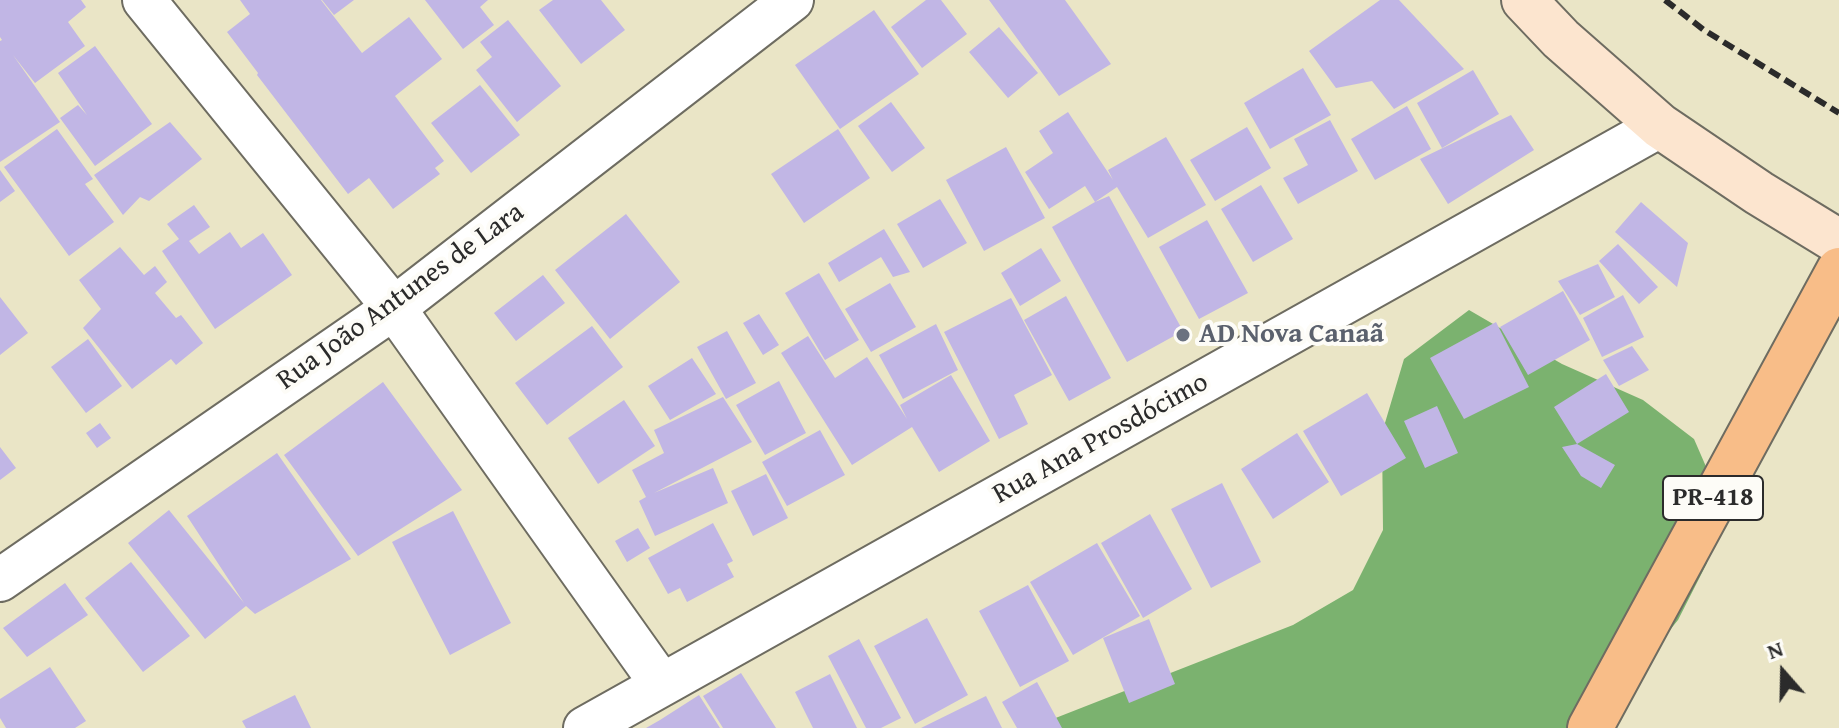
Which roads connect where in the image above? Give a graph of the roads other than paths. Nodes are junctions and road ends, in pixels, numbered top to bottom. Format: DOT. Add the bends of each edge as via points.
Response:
graph roads {
  1 [pos="144,0"];
  2 [pos="792,0"];
  3 [pos="1524,0"];
  4 [pos="1660,126"];
  5 [pos="1839,242"];
  6 [pos="1839,270"];
  7 [pos="394,308"];
  8 [pos="0,580"];
  9 [pos="662,685"];
  10 [pos="585,728"];
  11 [pos="1590,728"];
  1 -- 7 [label="street"];
  2 -- 7 [label="street, Rua João Antunes de Lara"];
  3 -- 4 [label="main road"];
  4 -- 5 [label="main road"];
  4 -- 9 [label="street, Rua Ana Prosdócimo"];
  6 -- 11 [label="highway, PR-418"];
  7 -- 8 [label="street, Rua João Antunes de Lara"];
  7 -- 9 [label="street"];
  9 -- 10 [label="street, Rua Ana Prosdócimo"];
}
